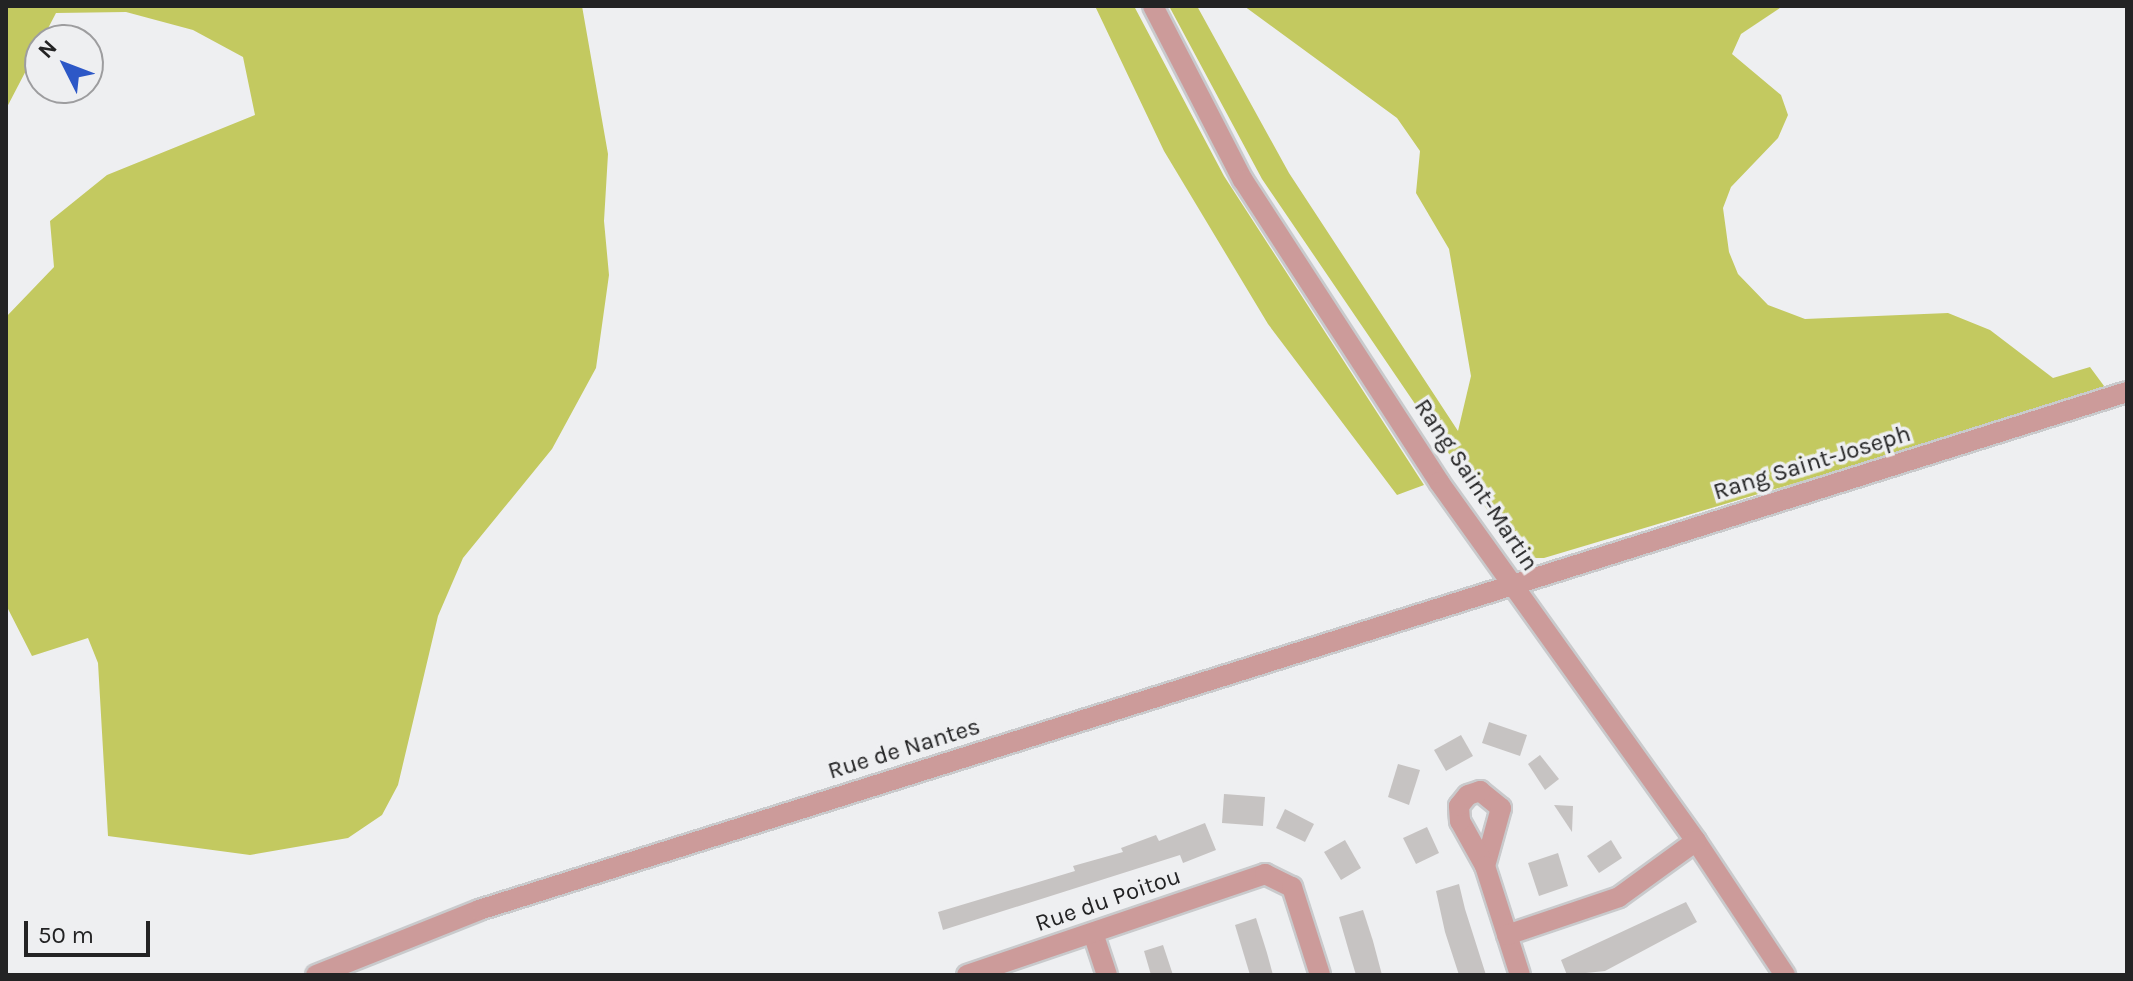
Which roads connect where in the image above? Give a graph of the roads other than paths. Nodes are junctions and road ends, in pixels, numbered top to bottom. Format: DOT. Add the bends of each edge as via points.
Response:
graph roads {
  1 [pos="1153,6"];
  2 [pos="2127,392"];
  3 [pos="1512,584"];
  4 [pos="1696,841"];
  5 [pos="1485,866"];
  6 [pos="1093,933"];
  7 [pos="1507,935"];
  8 [pos="316,975"];
  9 [pos="967,975"];
  10 [pos="1107,975"];
  11 [pos="1320,975"];
  12 [pos="1520,975"];
  13 [pos="1785,975"];
  1 -- 3 [label="street, Rang Saint-Martin" via="1243,180"];
  2 -- 3 [label="street, Rang Saint-Joseph"];
  3 -- 4 [label="street, Rang Saint-Martin"];
  3 -- 8 [label="street, Rue de Nantes" via="479,910"];
  4 -- 7 [label="street" via="1619,897"];
  4 -- 13 [label="street, Rang Saint-Martin"];
  5 -- 7 [label="street"];
  6 -- 9 [label="street, Rue du Poitou"];
  6 -- 10 [label="street"];
  6 -- 11 [label="street, Rue du Poitou" via="1265,874 1292,887"];
  7 -- 12 [label="street"];
}
